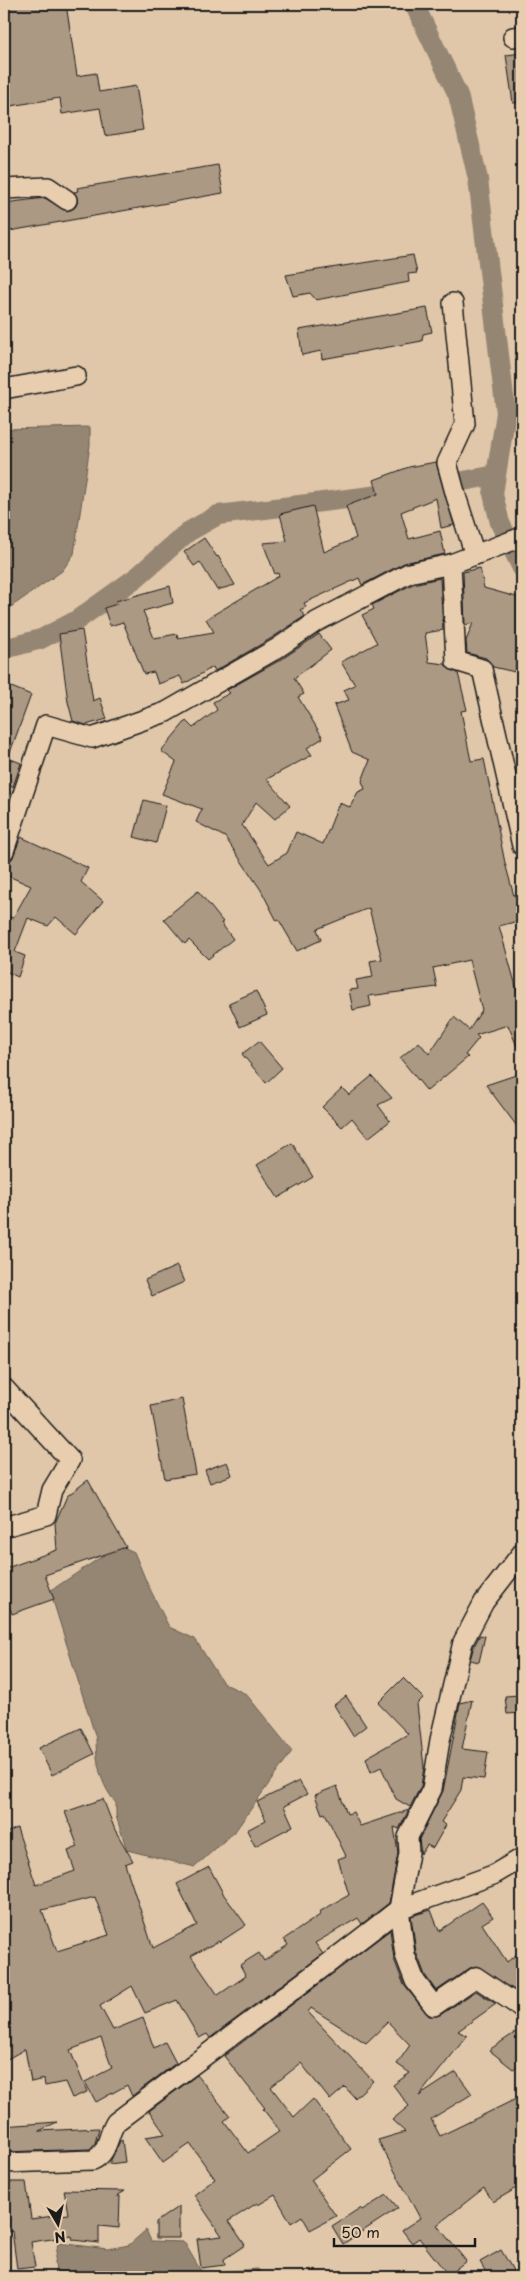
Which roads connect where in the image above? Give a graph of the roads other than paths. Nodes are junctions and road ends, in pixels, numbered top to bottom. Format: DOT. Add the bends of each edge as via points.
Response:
graph roads {
  1 [pos="4,189"];
  2 [pos="67,200"];
  3 [pos="453,303"];
  4 [pos="76,376"];
  5 [pos="4,389"];
  6 [pos="522,537"];
  7 [pos="480,553"];
  8 [pos="451,564"];
  9 [pos="522,846"];
  10 [pos="4,851"];
  11 [pos="4,1388"];
  12 [pos="4,1527"];
  13 [pos="520,1558"];
  14 [pos="522,1858"];
  15 [pos="399,1909"];
  16 [pos="522,2008"];
  17 [pos="4,2163"];
  1 -- 2 [label="street" via="48,187"];
  3 -- 7 [label="street" via="465,424 447,464 456,496"];
  4 -- 5 [label="street"];
  6 -- 7 [label="street"];
  7 -- 8 [label="street"];
  8 -- 9 [label="street" via="456,661 482,670"];
  8 -- 10 [label="street" via="401,577 316,622 276,649 166,712 92,738 46,726"];
  11 -- 12 [label="street" via="70,1460 52,1490 46,1515"];
  13 -- 15 [label="street" via="484,1602 463,1642 432,1789 408,1837 409,1853"];
  14 -- 15 [label="street" via="493,1875"];
  15 -- 16 [label="street" via="405,1955 415,1981 434,2006 476,1977"];
  15 -- 17 [label="street" via="317,1974 116,2122 110,2131 106,2150 99,2157 93,2160"];
}
